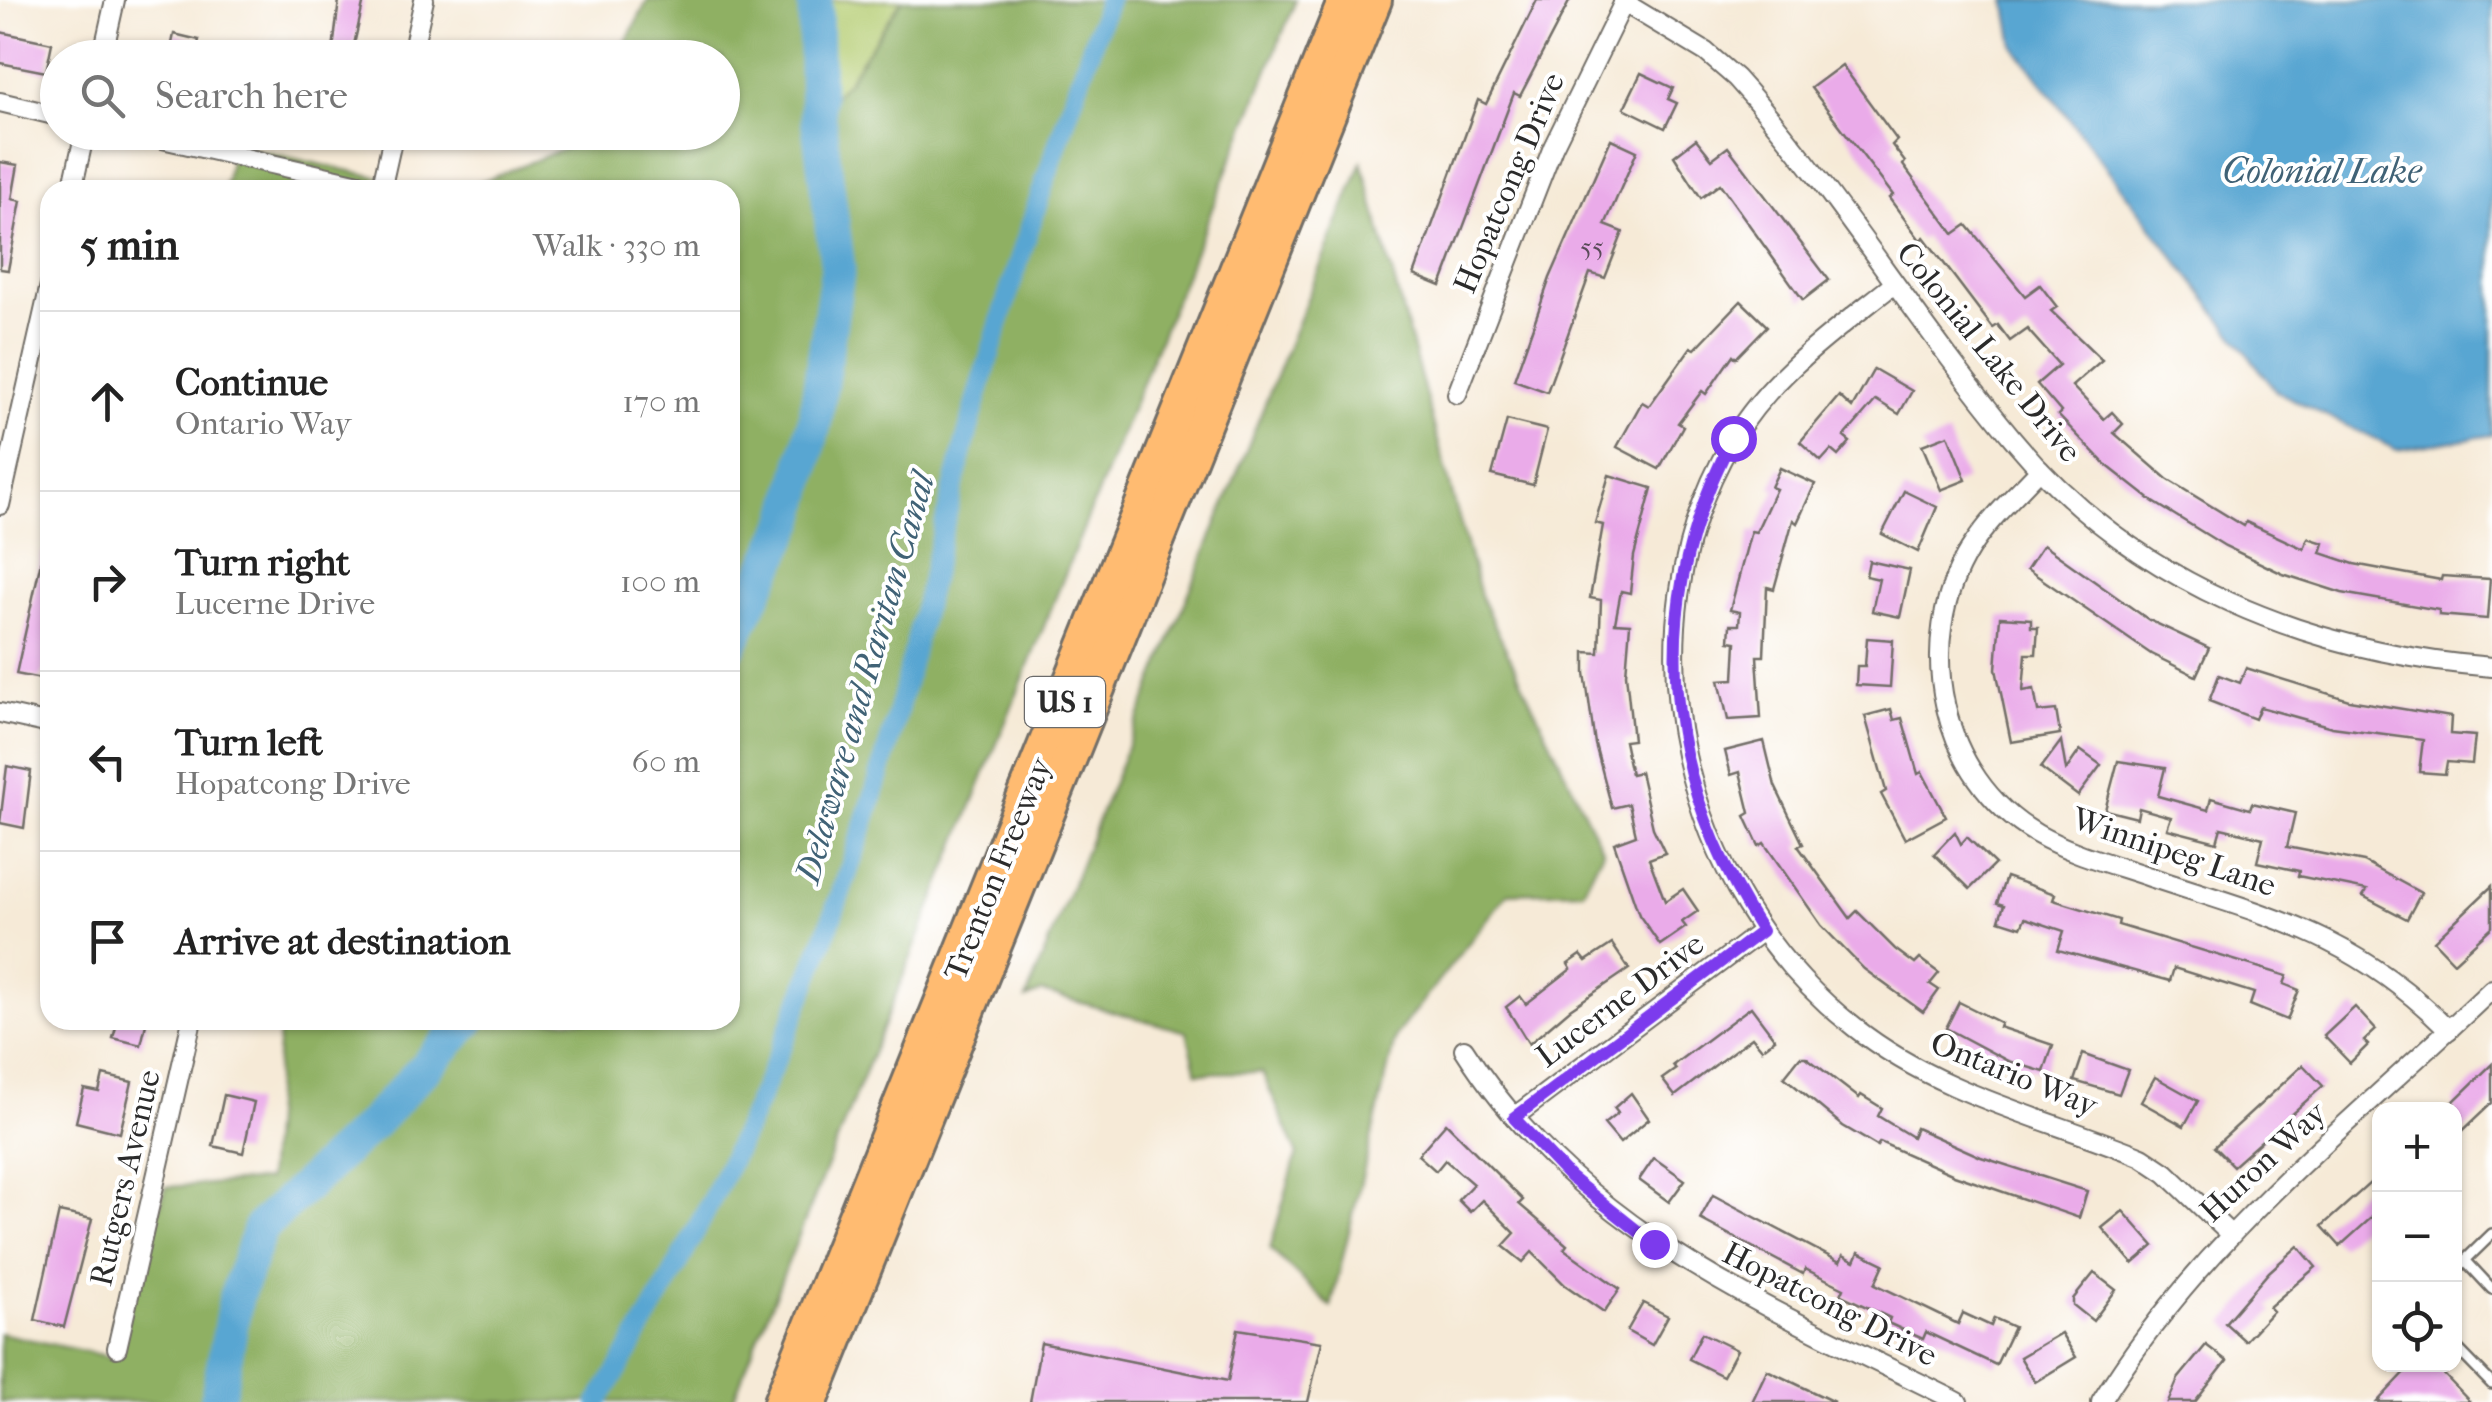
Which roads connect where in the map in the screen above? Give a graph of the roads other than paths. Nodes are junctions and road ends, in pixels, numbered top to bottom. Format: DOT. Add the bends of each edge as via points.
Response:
graph roads {
  1 [pos="115,0"];
  2 [pos="424,0"];
  3 [pos="1346,0"];
  4 [pos="1375,0"];
  5 [pos="1624,1"];
  6 [pos="106,40"];
  7 [pos="415,40"];
  8 [pos="0,102"];
  9 [pos="40,112"];
  10 [pos="80,150"];
  11 [pos="209,150"];
  12 [pos="390,150"];
  13 [pos="74,180"];
  14 [pos="338,180"];
  15 [pos="383,180"];
  16 [pos="1894,284"];
  17 [pos="40,329"];
  18 [pos="1457,394"];
  19 [pos="2040,469"];
  20 [pos="0,505"];
  21 [pos="2492,667"];
  22 [pos="0,713"];
  23 [pos="40,722"];
  24 [pos="1762,931"];
  25 [pos="2492,988"];
  26 [pos="190,1030"];
  27 [pos="2449,1030"];
  28 [pos="1464,1049"];
  29 [pos="1514,1118"];
  30 [pos="2230,1234"];
  31 [pos="2492,1234"];
  32 [pos="2465,1260"];
  33 [pos="2462,1263"];
  34 [pos="2492,1289"];
  35 [pos="117,1348"];
  36 [pos="2462,1354"];
  37 [pos="2492,1384"];
  38 [pos="780,1402"];
  39 [pos="810,1402"];
  40 [pos="1958,1402"];
  41 [pos="2101,1402"];
  1 -- 6 [label="street"];
  2 -- 7 [label="street"];
  3 -- 38 [label="highway, Trenton Freeway / US 1"];
  4 -- 39 [label="highway, Trenton Freeway / US 1"];
  5 -- 16 [label="street, Colonial Lake Drive" via="1736,78"];
  5 -- 18 [label="street, Hopatcong Drive" via="1546,162"];
  8 -- 9 [label="street"];
  10 -- 13 [label="street"];
  11 -- 14 [label="street"];
  12 -- 15 [label="street"];
  16 -- 19 [label="street, Colonial Lake Drive"];
  16 -- 24 [label="street, Ontario Way" via="1759,402 1712,478 1686,557 1675,655 1685,754 1715,848"];
  17 -- 20 [label="street"];
  19 -- 21 [label="street, Colonial Lake Drive" via="2150,560 2252,614 2361,650"];
  19 -- 27 [label="street, Winnipeg Lane" via="1970,550 1944,610 1945,708 1984,788 2032,832 2061,847 2334,942 2408,989"];
  22 -- 23 [label="street"];
  24 -- 29 [label="street, Lucerne Drive"];
  24 -- 30 [label="street, Ontario Way" via="1814,993 1894,1056 1978,1099 2142,1158 2166,1172"];
  25 -- 27 [label="street, Huron Way"];
  26 -- 35 [label="street, Rutgers Avenue"];
  27 -- 30 [label="street, Huron Way"];
  28 -- 29 [label="street, Hopatcong Drive"];
  29 -- 40 [label="street, Hopatcong Drive" via="1570,1177 1654,1244"];
  30 -- 41 [label="street, Huron Way" via="2174,1294"];
  31 -- 32 [label="lane"];
  32 -- 33 [label="lane"];
  32 -- 34 [label="lane"];
  36 -- 37 [label="lane"];
}
